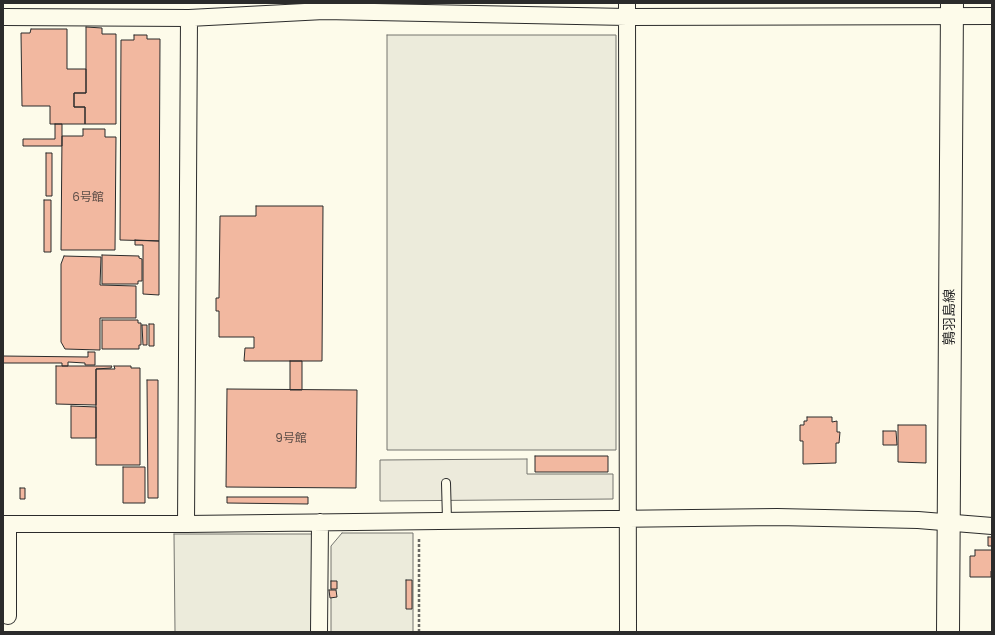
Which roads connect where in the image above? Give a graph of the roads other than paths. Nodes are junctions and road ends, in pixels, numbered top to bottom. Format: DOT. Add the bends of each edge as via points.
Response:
graph roads {
  1 [pos="324,7"];
  2 [pos="951,9"];
  3 [pos="627,10"];
  4 [pos="9,12"];
  5 [pos="992,16"];
  6 [pos="189,18"];
  7 [pos="446,483"];
  8 [pos="447,520"];
  9 [pos="628,520"];
  10 [pos="320,522"];
  11 [pos="949,522"];
  12 [pos="6,524"];
  13 [pos="186,524"];
  14 [pos="992,526"];
  15 [pos="8,616"];
  16 [pos="320,632"];
  17 [pos="628,632"];
  18 [pos="948,632"];
  1 -- 3 [label="street"];
  1 -- 6 [label="street"];
  2 -- 3 [label="street"];
  2 -- 5 [label="street"];
  2 -- 11 [label="main road, 鶉羽島線"];
  3 -- 9 [label="street"];
  4 -- 6 [label="street"];
  6 -- 13 [label="street"];
  7 -- 8 [label="lane"];
  8 -- 9 [label="street"];
  8 -- 10 [label="street"];
  9 -- 11 [label="street" via="776,517"];
  9 -- 17 [label="street"];
  10 -- 13 [label="street"];
  10 -- 16 [label="street"];
  11 -- 14 [label="street"];
  11 -- 18 [label="main road, 鶉羽島線"];
  12 -- 13 [label="street"];
  12 -- 15 [label="street"];
}
